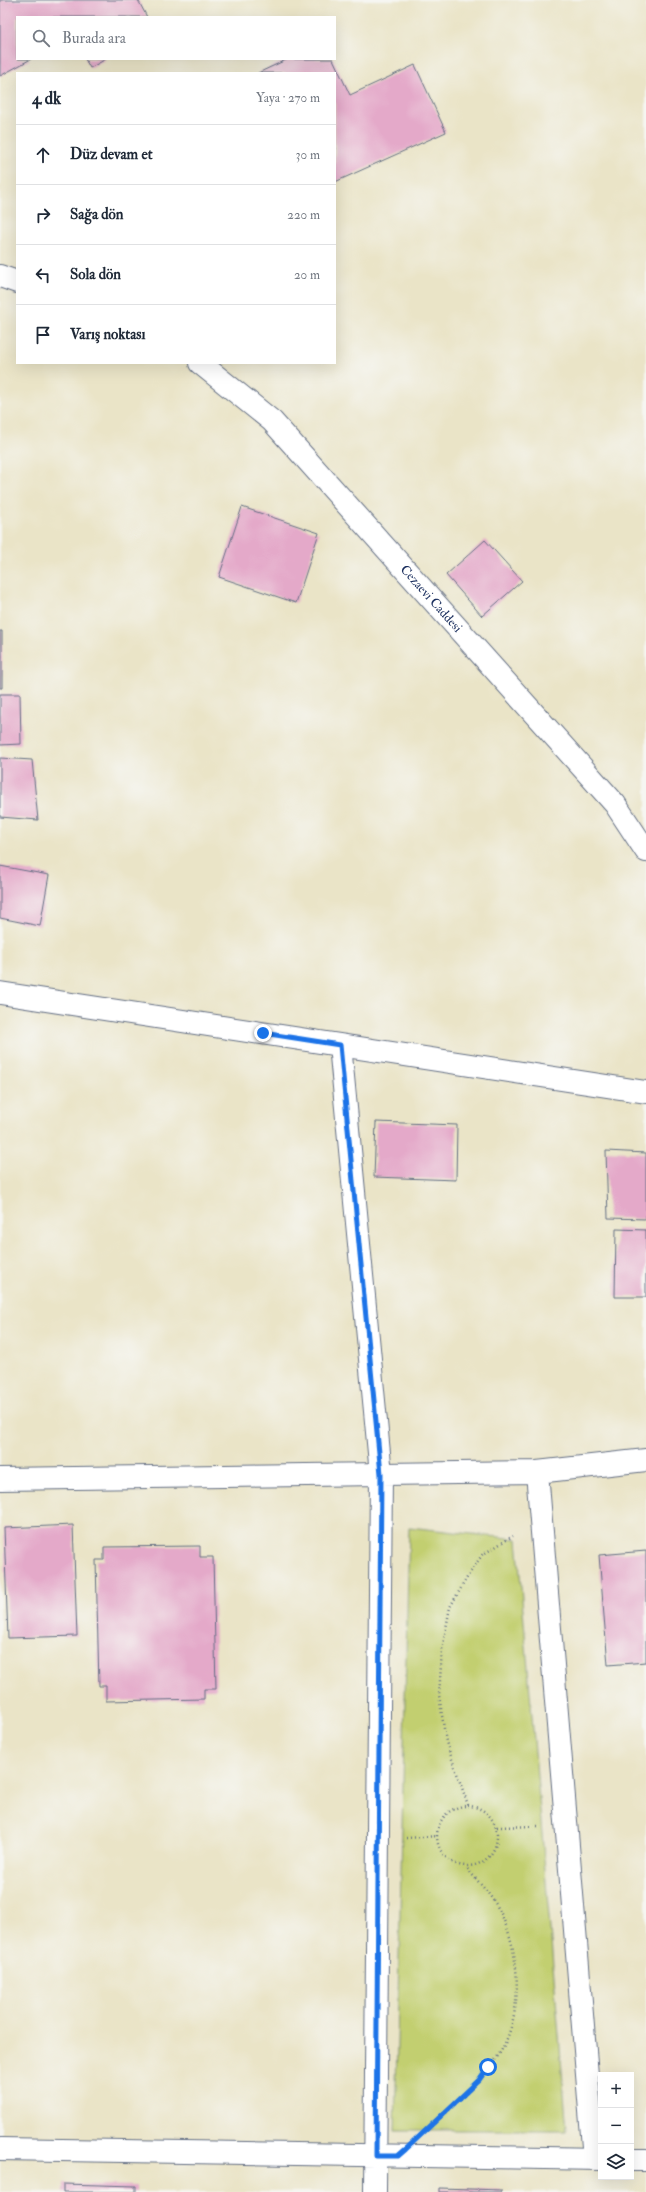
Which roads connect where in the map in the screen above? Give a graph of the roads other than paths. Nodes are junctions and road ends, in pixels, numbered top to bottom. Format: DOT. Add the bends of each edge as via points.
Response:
graph roads {
  1 [pos="0,276"];
  2 [pos="16,282"];
  3 [pos="201,364"];
  4 [pos="646,851"];
  5 [pos="0,993"];
  6 [pos="340,1045"];
  7 [pos="646,1092"];
  8 [pos="646,1460"];
  9 [pos="537,1472"];
  10 [pos="381,1474"];
  11 [pos="0,1479"];
  12 [pos="0,2149"];
  13 [pos="376,2156"];
  14 [pos="597,2159"];
  15 [pos="634,2160"];
  16 [pos="646,2160"];
  17 [pos="375,2192"];
  1 -- 2 [label="street"];
  3 -- 4 [label="street, Cezaevi Caddesi" via="272,421 615,804"];
  5 -- 6 [label="street"];
  6 -- 7 [label="street"];
  6 -- 10 [label="street"];
  8 -- 9 [label="street"];
  9 -- 10 [label="street"];
  9 -- 14 [label="street"];
  10 -- 11 [label="street"];
  10 -- 13 [label="street"];
  12 -- 13 [label="street"];
  13 -- 14 [label="street"];
  13 -- 17 [label="street"];
  15 -- 16 [label="street"];
}
